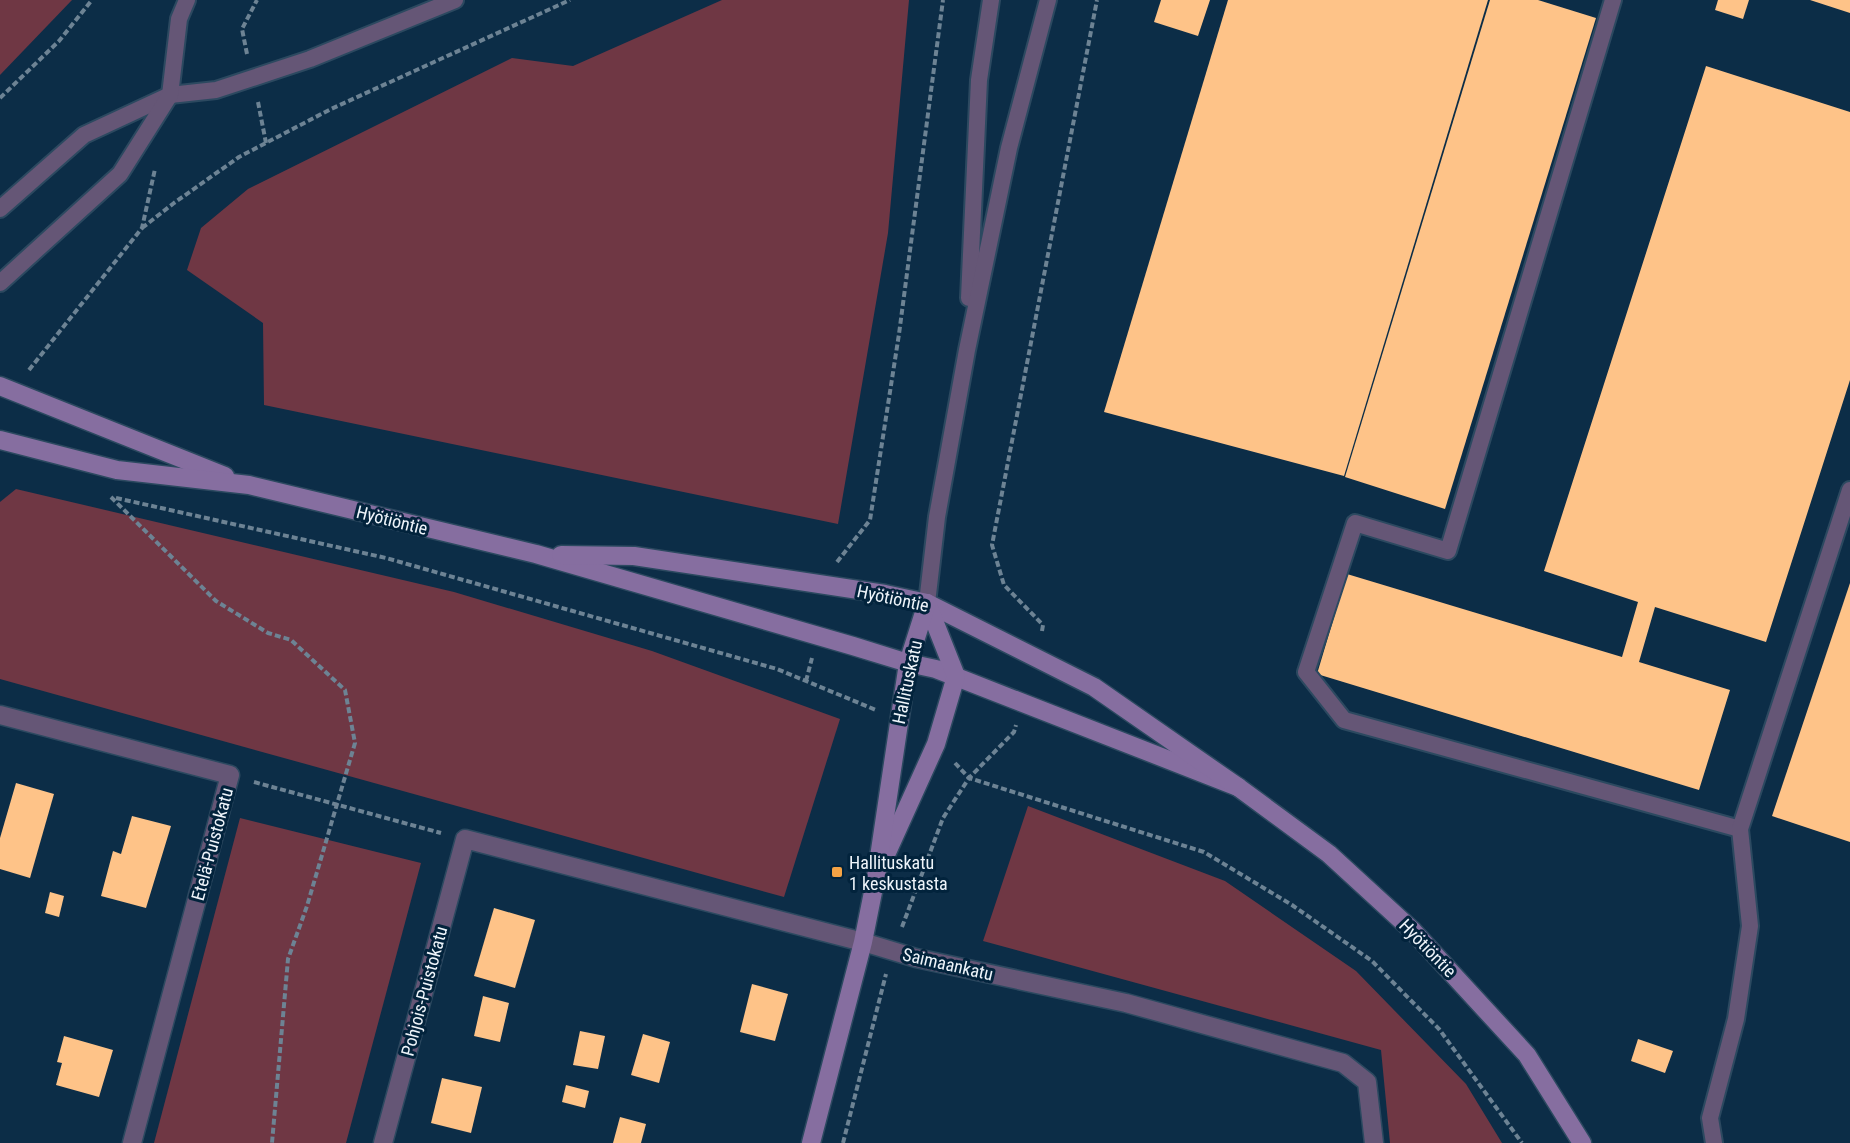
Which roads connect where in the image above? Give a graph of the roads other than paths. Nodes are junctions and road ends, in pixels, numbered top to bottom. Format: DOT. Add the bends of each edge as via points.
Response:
graph roads {
  1 [pos="187,0"];
  2 [pos="455,0"];
  3 [pos="991,0"];
  4 [pos="1048,0"];
  5 [pos="1613,0"];
  6 [pos="170,95"];
  7 [pos="0,209"];
  8 [pos="0,282"];
  9 [pos="967,350"];
  10 [pos="6,388"];
  11 [pos="0,440"];
  12 [pos="249,485"];
  13 [pos="1850,490"];
  14 [pos="536,554"];
  15 [pos="927,603"];
  16 [pos="908,663"];
  17 [pos="956,676"];
  18 [pos="0,715"];
  19 [pos="1238,787"];
  20 [pos="1740,829"];
  21 [pos="465,839"];
  22 [pos="876,877"];
  23 [pos="863,942"];
  24 [pos="132,1143"];
  25 [pos="383,1143"];
  26 [pos="812,1143"];
  27 [pos="1374,1143"];
  28 [pos="1582,1143"];
  29 [pos="1714,1143"];
  1 -- 6 [label="lane" via="179,19"];
  2 -- 6 [label="lane" via="301,62 216,90"];
  3 -- 9 [label="lane" via="979,80"];
  4 -- 9 [label="lane" via="1009,148"];
  5 -- 20 [label="lane" via="1448,551 1355,523 1306,672 1344,720"];
  6 -- 7 [label="lane" via="84,135"];
  6 -- 8 [label="lane" via="120,174"];
  9 -- 15 [label="lane" via="937,517"];
  10 -- 12 [label="main road, Hyötiöntie"];
  11 -- 12 [label="main road, Hyötiöntie" via="117,470"];
  12 -- 14 [label="main road, Hyötiöntie"];
  13 -- 20 [label="lane"];
  14 -- 15 [label="main road, Hyötiöntie" via="634,556"];
  14 -- 16 [label="main road, Hyötiöntie"];
  15 -- 16 [label="main road, Hallituskatu"];
  15 -- 17 [label="main road, Hallituskatu"];
  15 -- 19 [label="main road, Hyötiöntie" via="1094,687"];
  16 -- 17 [label="main road, Hyötiöntie"];
  16 -- 22 [label="main road, Hallituskatu"];
  17 -- 19 [label="main road, Hyötiöntie"];
  17 -- 22 [label="main road, Hallituskatu" via="936,744"];
  18 -- 24 [label="street, Etelä-Puistokatu" via="230,775"];
  19 -- 28 [label="main road, Hyötiöntie" via="1329,854 1413,932 1527,1055"];
  20 -- 29 [label="lane" via="1750,926 1736,1019 1710,1118"];
  21 -- 23 [label="street, Saimaankatu"];
  21 -- 25 [label="street, Pohjois-Puistokatu"];
  22 -- 23 [label="main road, Hallituskatu"];
  23 -- 26 [label="main road, Hallituskatu"];
  23 -- 27 [label="street, Saimaankatu" via="1126,1003 1343,1063 1367,1082"];
}
